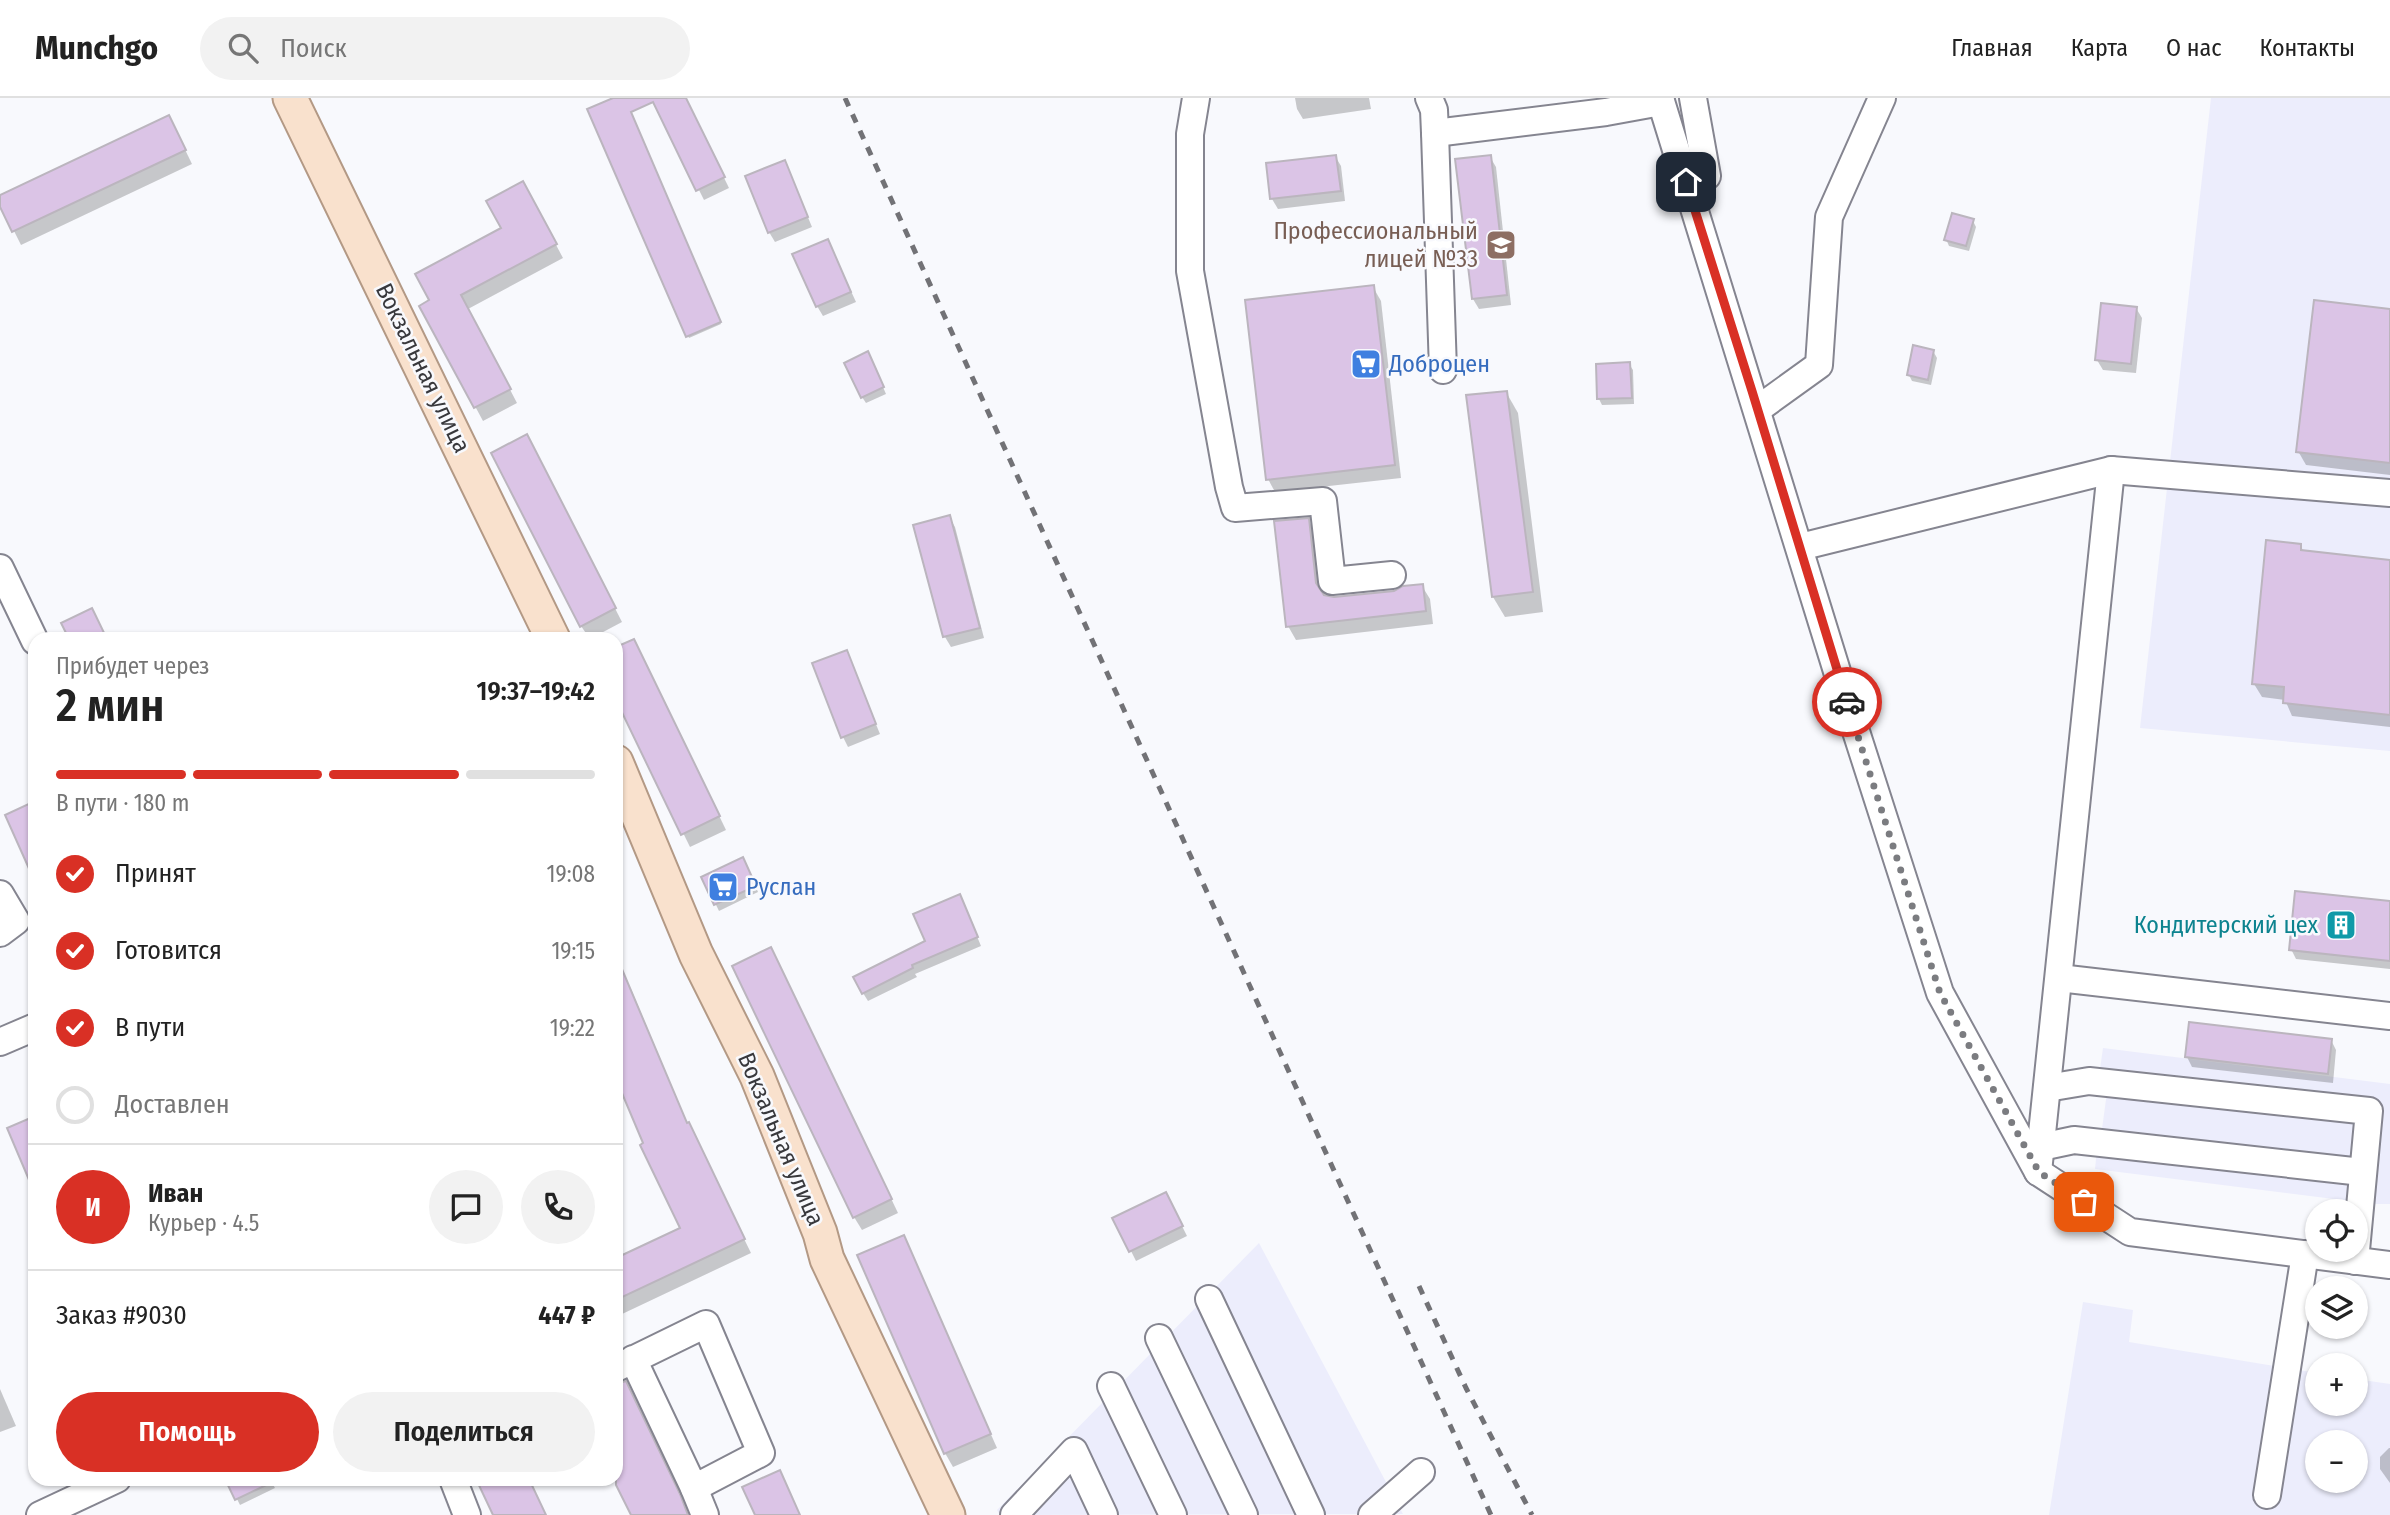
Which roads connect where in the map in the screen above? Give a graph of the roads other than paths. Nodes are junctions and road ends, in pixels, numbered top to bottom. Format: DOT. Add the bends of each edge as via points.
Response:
graph roads {
  1 [pos="290,98"];
  2 [pos="1196,98"];
  3 [pos="1430,98"];
  4 [pos="1693,98"];
  5 [pos="1882,98"];
  6 [pos="1660,100"];
  7 [pos="1435,133"];
  8 [pos="1686,182"];
  9 [pos="1443,370"];
  10 [pos="1758,409"];
  11 [pos="2111,470"];
  12 [pos="2390,493"];
  13 [pos="1800,547"];
  14 [pos="0,568"];
  15 [pos="1392,575"];
  16 [pos="31,632"];
  17 [pos="550,632"];
  18 [pos="623,779"];
  19 [pos="0,894"];
  20 [pos="0,933"];
  21 [pos="2059,978"];
  22 [pos="2390,1016"];
  23 [pos="28,1030"];
  24 [pos="0,1042"];
  25 [pos="2047,1088"];
  26 [pos="2040,1159"];
  27 [pos="2362,1172"];
  28 [pos="2360,1199"];
  29 [pos="2305,1254"];
  30 [pos="2364,1262"];
  31 [pos="2390,1265"];
  32 [pos="1209,1299"];
  33 [pos="1159,1338"];
  34 [pos="624,1363"];
  35 [pos="1111,1386"];
  36 [pos="1421,1472"];
  37 [pos="102,1486"];
  38 [pos="456,1486"];
  39 [pos="694,1488"];
  40 [pos="2267,1495"];
  41 [pos="40,1515"];
  42 [pos="467,1515"];
  43 [pos="705,1515"];
  44 [pos="948,1515"];
  45 [pos="1014,1515"];
  46 [pos="1104,1515"];
  47 [pos="1173,1515"];
  48 [pos="1244,1515"];
  49 [pos="1311,1515"];
  50 [pos="1372,1515"];
  1 -- 17 [label="main road, Вокзальная улица"];
  2 -- 15 [label="street" via="1190,134 1190,271 1235,508 1323,500 1332,581"];
  3 -- 7 [label="street"];
  4 -- 8 [label="street" via="1707,176"];
  5 -- 10 [label="street" via="1829,217 1819,365"];
  6 -- 7 [label="street" via="1606,113"];
  6 -- 8 [label="street"];
  7 -- 9 [label="street"];
  8 -- 10 [label="street"];
  10 -- 13 [label="street"];
  11 -- 12 [label="street"];
  11 -- 13 [label="street"];
  11 -- 21 [label="street"];
  13 -- 26 [label="street" via="1940,993"];
  14 -- 16 [label="street"];
  18 -- 44 [label="main road, Вокзальная улица" via="696,954 757,1076 827,1259"];
  19 -- 20 [label="street" via="16,921"];
  21 -- 22 [label="street"];
  21 -- 25 [label="street"];
  23 -- 24 [label="street"];
  25 -- 26 [label="street"];
  25 -- 27 [label="street" via="2089,1081 2369,1111"];
  26 -- 27 [label="street" via="2074,1140"];
  26 -- 29 [label="street" via="2130,1232"];
  27 -- 28 [label="street"];
  29 -- 40 [label="street"];
  30 -- 31 [label="street"];
  32 -- 49 [label="street"];
  33 -- 48 [label="street"];
  34 -- 39 [label="street"];
  34 -- 39 [label="street" via="706,1324 761,1453"];
  35 -- 47 [label="street"];
  36 -- 50 [label="street"];
  37 -- 41 [label="street"];
  38 -- 42 [label="street"];
  39 -- 43 [label="street"];
  45 -- 46 [label="street" via="1074,1451"];
}
